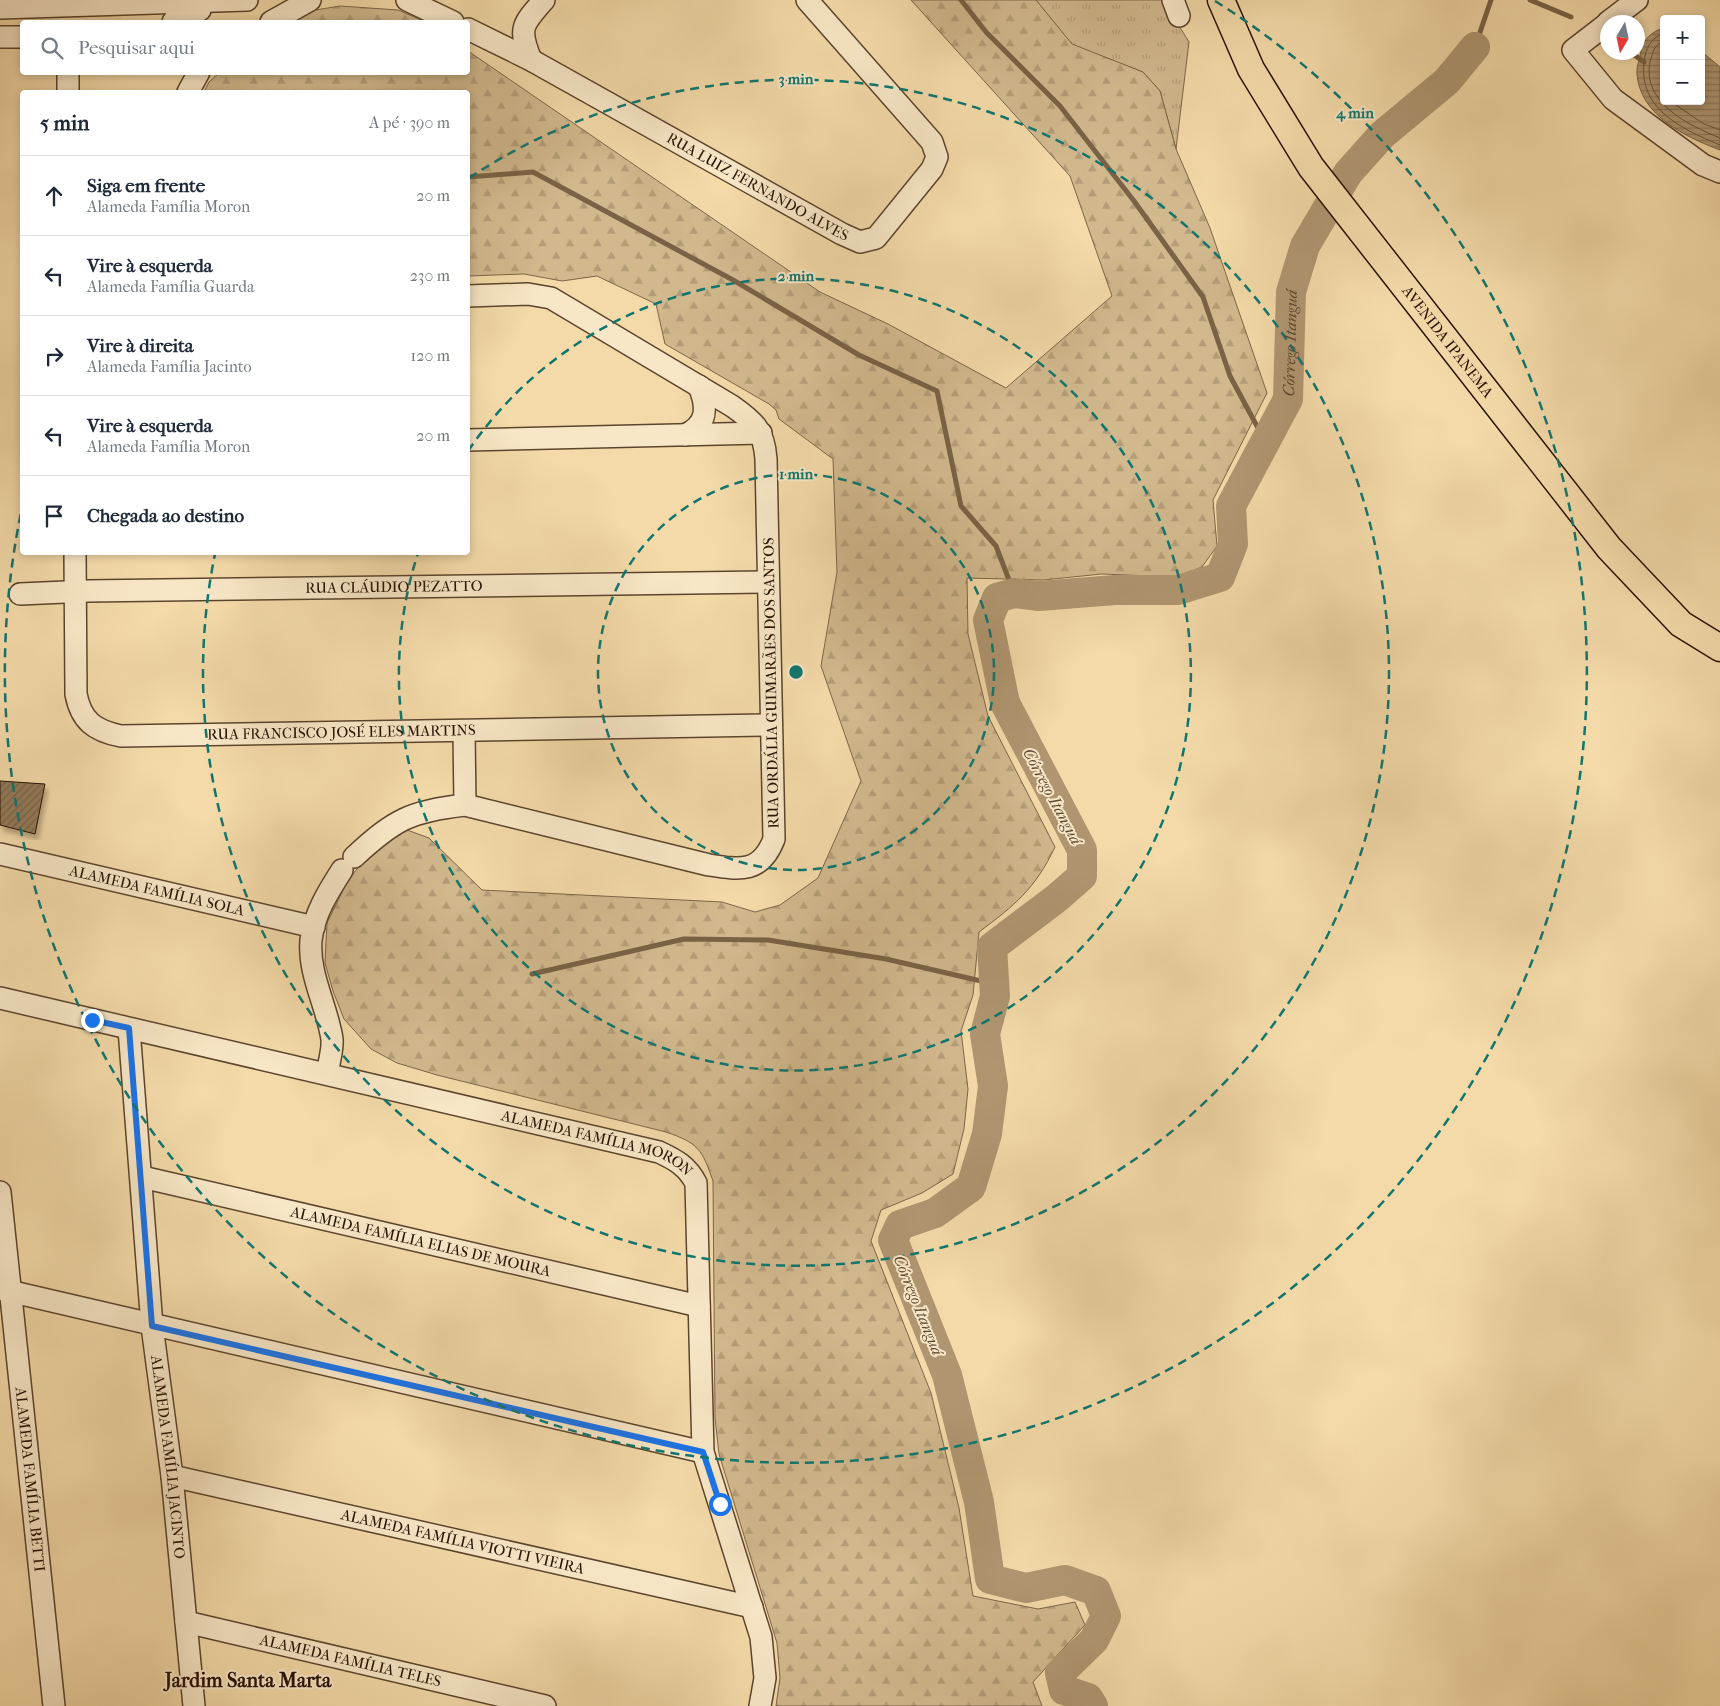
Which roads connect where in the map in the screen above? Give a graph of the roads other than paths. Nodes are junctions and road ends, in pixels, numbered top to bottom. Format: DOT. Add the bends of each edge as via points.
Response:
graph roads {
  1 [pos="247,0"];
  2 [pos="259,0"];
  3 [pos="310,0"];
  4 [pos="407,0"];
  5 [pos="544,0"];
  6 [pos="807,0"];
  7 [pos="1221,0"];
  8 [pos="1637,0"];
  9 [pos="0,8"];
  10 [pos="67,9"];
  11 [pos="1617,15"];
  12 [pos="174,20"];
  13 [pos="275,20"];
  14 [pos="449,20"];
  15 [pos="1600,28"];
  16 [pos="470,30"];
  17 [pos="20,36"];
  18 [pos="0,37"];
  19 [pos="531,60"];
  20 [pos="68,75"];
  21 [pos="185,75"];
  22 [pos="196,75"];
  23 [pos="68,90"];
  24 [pos="187,90"];
  25 [pos="188,90"];
  26 [pos="1720,172"];
  27 [pos="470,296"];
  28 [pos="699,386"];
  29 [pos="761,433"];
  30 [pos="685,434"];
  31 [pos="470,440"];
  32 [pos="74,555"];
  33 [pos="768,582"];
  34 [pos="74,591"];
  35 [pos="20,594"];
  36 [pos="1720,648"];
  37 [pos="770,725"];
  38 [pos="464,732"];
  39 [pos="465,805"];
  40 [pos="0,854"];
  41 [pos="314,927"];
  42 [pos="0,998"];
  43 [pos="129,1028"];
  44 [pos="327,1073"];
  45 [pos="142,1177"];
  46 [pos="0,1192"];
  47 [pos="5,1290"];
  48 [pos="699,1306"];
  49 [pos="152,1326"];
  50 [pos="703,1452"];
  51 [pos="172,1476"];
  52 [pos="752,1607"];
  53 [pos="186,1622"];
  54 [pos="54,1706"];
  55 [pos="194,1706"];
  56 [pos="545,1706"];
  57 [pos="760,1706"];
  1 -- 10 [label="street"];
  2 -- 12 [label="street" via="219,10 188,10"];
  3 -- 13 [label="street"];
  4 -- 14 [label="street"];
  5 -- 19 [label="street" via="526,21 523,40"];
  6 -- 19 [label="street, RUA LUIZ FERNANDO ALVES" via="932,142 937,157 932,169 876,238 860,242 842,234"];
  7 -- 36 [label="main road, AVENIDA IPANEMA" via="1251,69 1312,167 1609,548 1681,624"];
  8 -- 11 [label="street"];
  9 -- 10 [label="street"];
  15 -- 26 [label="street" via="1573,50 1613,99 1703,165"];
  16 -- 19 [label="street, RUA LUIZ FERNANDO ALVES"];
  17 -- 18 [label="street"];
  20 -- 23 [label="street"];
  21 -- 24 [label="street"];
  22 -- 25 [label="street"];
  27 -- 28 [label="street" via="528,294 551,298"];
  28 -- 29 [label="street" via="749,418"];
  28 -- 30 [label="street" via="706,404 703,420 695,430"];
  29 -- 30 [label="street"];
  29 -- 33 [label="street, RUA ORDÁLIA GUIMARÃES DOS SANTOS" via="766,460"];
  30 -- 31 [label="street"];
  32 -- 34 [label="street, RUA FRANCISCO JOSÉ ELES MARTINS"];
  33 -- 34 [label="street, RUA CLÁUDIO PEZATTO"];
  33 -- 37 [label="street, RUA ORDÁLIA GUIMARÃES DOS SANTOS"];
  34 -- 35 [label="street, RUA CLÁUDIO PEZATTO"];
  34 -- 38 [label="street, RUA FRANCISCO JOSÉ ELES MARTINS" via="78,706 92,726 105,733 121,736"];
  37 -- 38 [label="street, RUA FRANCISCO JOSÉ ELES MARTINS"];
  37 -- 39 [label="street, RUA ORDÁLIA GUIMARÃES DOS SANTOS" via="776,821 774,839 768,854 756,865 738,870"];
  38 -- 39 [label="street"];
  39 -- 41 [label="street, RUA ORDÁLIA GUIMARÃES DOS SANTOS" via="412,814 383,830 348,864 324,897"];
  40 -- 41 [label="street, ALAMEDA FAMÍLIA SOLA"];
  41 -- 44 [label="street, RUA ORDÁLIA GUIMARÃES DOS SANTOS" via="311,942 314,977 332,1040"];
  42 -- 43 [label="street, ALAMEDA FAMÍLIA MORON"];
  43 -- 44 [label="street, ALAMEDA FAMÍLIA MORON"];
  43 -- 45 [label="street, ALAMEDA FAMÍLIA JACINTO"];
  44 -- 48 [label="street, ALAMEDA FAMÍLIA MORON" via="659,1152 680,1162 696,1183"];
  45 -- 48 [label="street, ALAMEDA FAMÍLIA ELIAS DE MOURA"];
  45 -- 49 [label="street, ALAMEDA FAMÍLIA JACINTO"];
  46 -- 47 [label="street, ALAMEDA FAMÍLIA BETTI"];
  47 -- 49 [label="street"];
  47 -- 54 [label="street, ALAMEDA FAMÍLIA BETTI" via="34,1510"];
  48 -- 50 [label="street, ALAMEDA FAMÍLIA MORON"];
  49 -- 50 [label="street"];
  49 -- 51 [label="street, ALAMEDA FAMÍLIA JACINTO"];
  50 -- 52 [label="street, ALAMEDA FAMÍLIA MORON"];
  51 -- 52 [label="street, ALAMEDA FAMÍLIA VIOTTI VIEIRA"];
  51 -- 53 [label="street, ALAMEDA FAMÍLIA JACINTO"];
  52 -- 57 [label="street, ALAMEDA FAMÍLIA MORON" via="764,1653 765,1678"];
  53 -- 55 [label="street, ALAMEDA FAMÍLIA JACINTO"];
  53 -- 56 [label="street, ALAMEDA FAMÍLIA TELES"];
}
